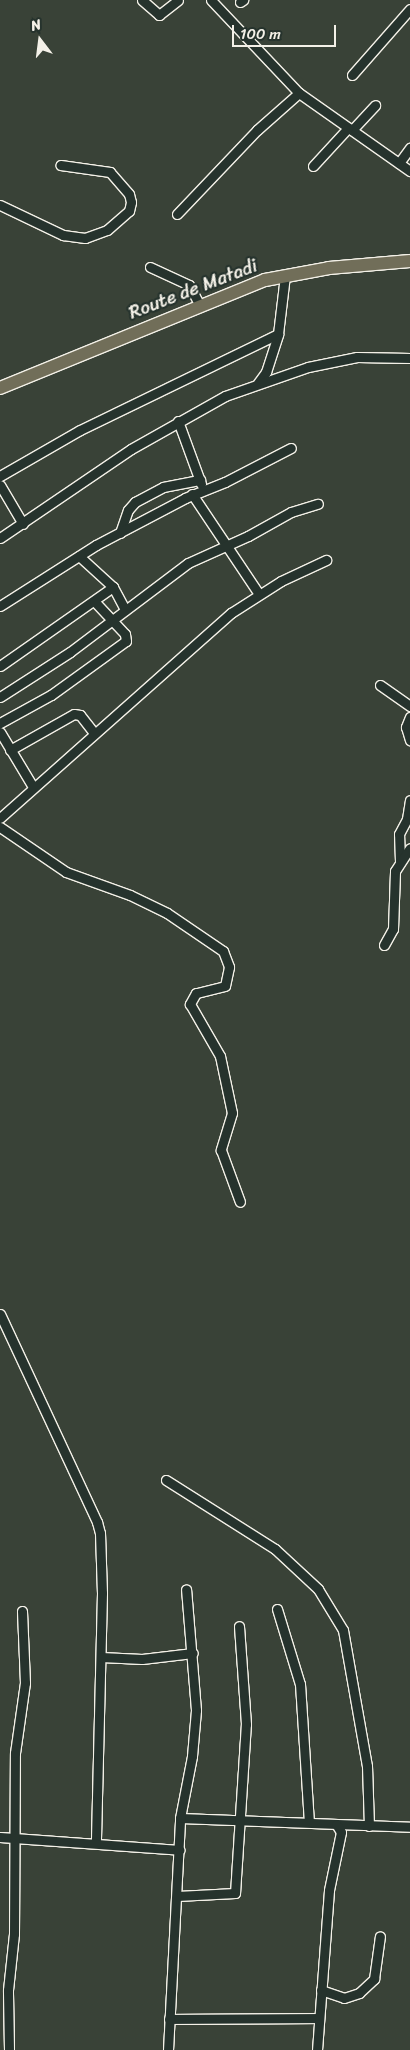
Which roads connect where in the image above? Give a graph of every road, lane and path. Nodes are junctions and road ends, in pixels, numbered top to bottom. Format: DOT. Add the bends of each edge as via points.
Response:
graph roads {
  1 [pos="142,0"];
  2 [pos="178,0"];
  3 [pos="211,0"];
  4 [pos="410,9"];
  5 [pos="352,75"];
  6 [pos="299,93"];
  7 [pos="375,105"];
  8 [pos="350,129"];
  9 [pos="410,148"];
  10 [pos="399,163"];
  11 [pos="60,165"];
  12 [pos="313,166"];
  13 [pos="410,171"];
  14 [pos="0,206"];
  15 [pos="177,214"];
  16 [pos="410,261"];
  17 [pos="150,267"];
  18 [pos="285,275"];
  19 [pos="199,304"];
  20 [pos="278,334"];
  21 [pos="410,358"];
  22 [pos="258,384"];
  23 [pos="0,388"];
  24 [pos="178,421"];
  25 [pos="291,448"];
  26 [pos="0,476"];
  27 [pos="200,480"];
  28 [pos="0,485"];
  29 [pos="201,490"];
  30 [pos="192,494"];
  31 [pos="318,504"];
  32 [pos="23,524"];
  33 [pos="120,533"];
  34 [pos="0,538"];
  35 [pos="228,546"];
  36 [pos="79,556"];
  37 [pos="326,560"];
  38 [pos="113,587"];
  39 [pos="260,594"];
  40 [pos="94,601"];
  41 [pos="1,602"];
  42 [pos="125,610"];
  43 [pos="112,620"];
  44 [pos="0,666"];
  45 [pos="380,686"];
  46 [pos="0,697"];
  47 [pos="410,706"];
  48 [pos="410,717"];
  49 [pos="0,723"];
  50 [pos="0,732"];
  51 [pos="94,733"];
  52 [pos="410,740"];
  53 [pos="10,750"];
  54 [pos="34,787"];
  55 [pos="410,800"];
  56 [pos="0,818"];
  57 [pos="0,827"];
  58 [pos="410,848"];
  59 [pos="400,861"];
  60 [pos="384,945"];
  61 [pos="240,1202"];
  62 [pos="0,1314"];
  63 [pos="166,1480"];
  64 [pos="186,1589"];
  65 [pos="276,1609"];
  66 [pos="22,1611"];
  67 [pos="239,1626"];
  68 [pos="193,1653"];
  69 [pos="101,1657"];
  70 [pos="180,1818"];
  71 [pos="238,1820"];
  72 [pos="309,1822"];
  73 [pos="336,1824"];
  74 [pos="348,1825"];
  75 [pos="369,1826"];
  76 [pos="410,1827"];
  77 [pos="340,1835"];
  78 [pos="0,1837"];
  79 [pos="14,1838"];
  80 [pos="96,1843"];
  81 [pos="180,1850"];
  82 [pos="177,1896"];
  83 [pos="380,1936"];
  84 [pos="321,1990"];
  85 [pos="319,2018"];
  86 [pos="169,2019"];
  87 [pos="9,2050"];
  88 [pos="168,2050"];
  89 [pos="317,2050"];
  1 -- 2 [label="street" via="160,15"];
  3 -- 6 [label="street"];
  4 -- 5 [label="street"];
  6 -- 8 [label="street"];
  6 -- 15 [label="street" via="257,130"];
  7 -- 8 [label="street"];
  8 -- 10 [label="street"];
  8 -- 12 [label="street"];
  9 -- 10 [label="street"];
  10 -- 13 [label="street"];
  11 -- 14 [label="street" via="110,172 129,194 132,202 129,211 107,230 85,238 63,235"];
  16 -- 18 [label="highway, Route de Matadi"];
  17 -- 19 [label="street" via="189,285"];
  18 -- 19 [label="highway, Route de Matadi"];
  18 -- 20 [label="street"];
  19 -- 23 [label="highway, Route de Matadi"];
  20 -- 22 [label="street" via="266,372"];
  20 -- 26 [label="street" via="80,430"];
  21 -- 22 [label="street" via="357,357 308,367"];
  22 -- 24 [label="street"];
  24 -- 27 [label="street"];
  24 -- 32 [label="street" via="107,465"];
  25 -- 29 [label="street"];
  27 -- 29 [label="street"];
  27 -- 33 [label="street" via="163,487 135,502 128,510"];
  28 -- 32 [label="street"];
  29 -- 30 [label="street"];
  30 -- 33 [label="street"];
  30 -- 35 [label="street"];
  31 -- 35 [label="street" via="282,516"];
  32 -- 34 [label="street"];
  33 -- 36 [label="street"];
  35 -- 39 [label="street"];
  35 -- 42 [label="street" via="188,563"];
  36 -- 38 [label="street"];
  36 -- 41 [label="street"];
  37 -- 39 [label="street"];
  38 -- 40 [label="street"];
  38 -- 42 [label="street"];
  39 -- 51 [label="street" via="211,629"];
  40 -- 43 [label="street"];
  40 -- 44 [label="street"];
  42 -- 43 [label="street"];
  43 -- 46 [label="street"];
  43 -- 49 [label="street" via="127,637 120,646 29,709"];
  45 -- 47 [label="street"];
  48 -- 52 [label="street" via="406,727"];
  50 -- 53 [label="street"];
  51 -- 53 [label="street" via="80,715 74,714"];
  51 -- 54 [label="street"];
  53 -- 54 [label="street"];
  54 -- 56 [label="street"];
  55 -- 59 [label="street" via="407,819 399,834"];
  57 -- 61 [label="street" via="66,872 168,912 223,952 229,967 225,986 196,993 190,1004 220,1056 232,1113 221,1150"];
  58 -- 59 [label="street"];
  59 -- 60 [label="street" via="395,871 393,929"];
  62 -- 69 [label="street" via="97,1522 102,1593"];
  63 -- 75 [label="street" via="275,1549 318,1589 343,1630 367,1766"];
  64 -- 68 [label="street"];
  65 -- 72 [label="street" via="300,1684"];
  66 -- 79 [label="street" via="26,1683 15,1753"];
  67 -- 71 [label="street" via="246,1724"];
  68 -- 69 [label="street" via="142,1659"];
  68 -- 70 [label="street" via="194,1740"];
  69 -- 80 [label="street"];
  70 -- 71 [label="street"];
  70 -- 81 [label="street"];
  71 -- 72 [label="street"];
  71 -- 82 [label="street" via="235,1893"];
  72 -- 73 [label="street"];
  73 -- 74 [label="street"];
  73 -- 77 [label="street"];
  74 -- 75 [label="street"];
  74 -- 77 [label="street"];
  75 -- 76 [label="street"];
  77 -- 84 [label="street" via="329,1890"];
  78 -- 79 [label="street"];
  79 -- 80 [label="street"];
  79 -- 87 [label="street"];
  80 -- 81 [label="street"];
  81 -- 82 [label="street"];
  82 -- 86 [label="street"];
  83 -- 84 [label="street" via="374,1979 359,1994 344,1998"];
  84 -- 85 [label="street"];
  85 -- 86 [label="street"];
  85 -- 89 [label="street"];
  86 -- 88 [label="street"];
}
